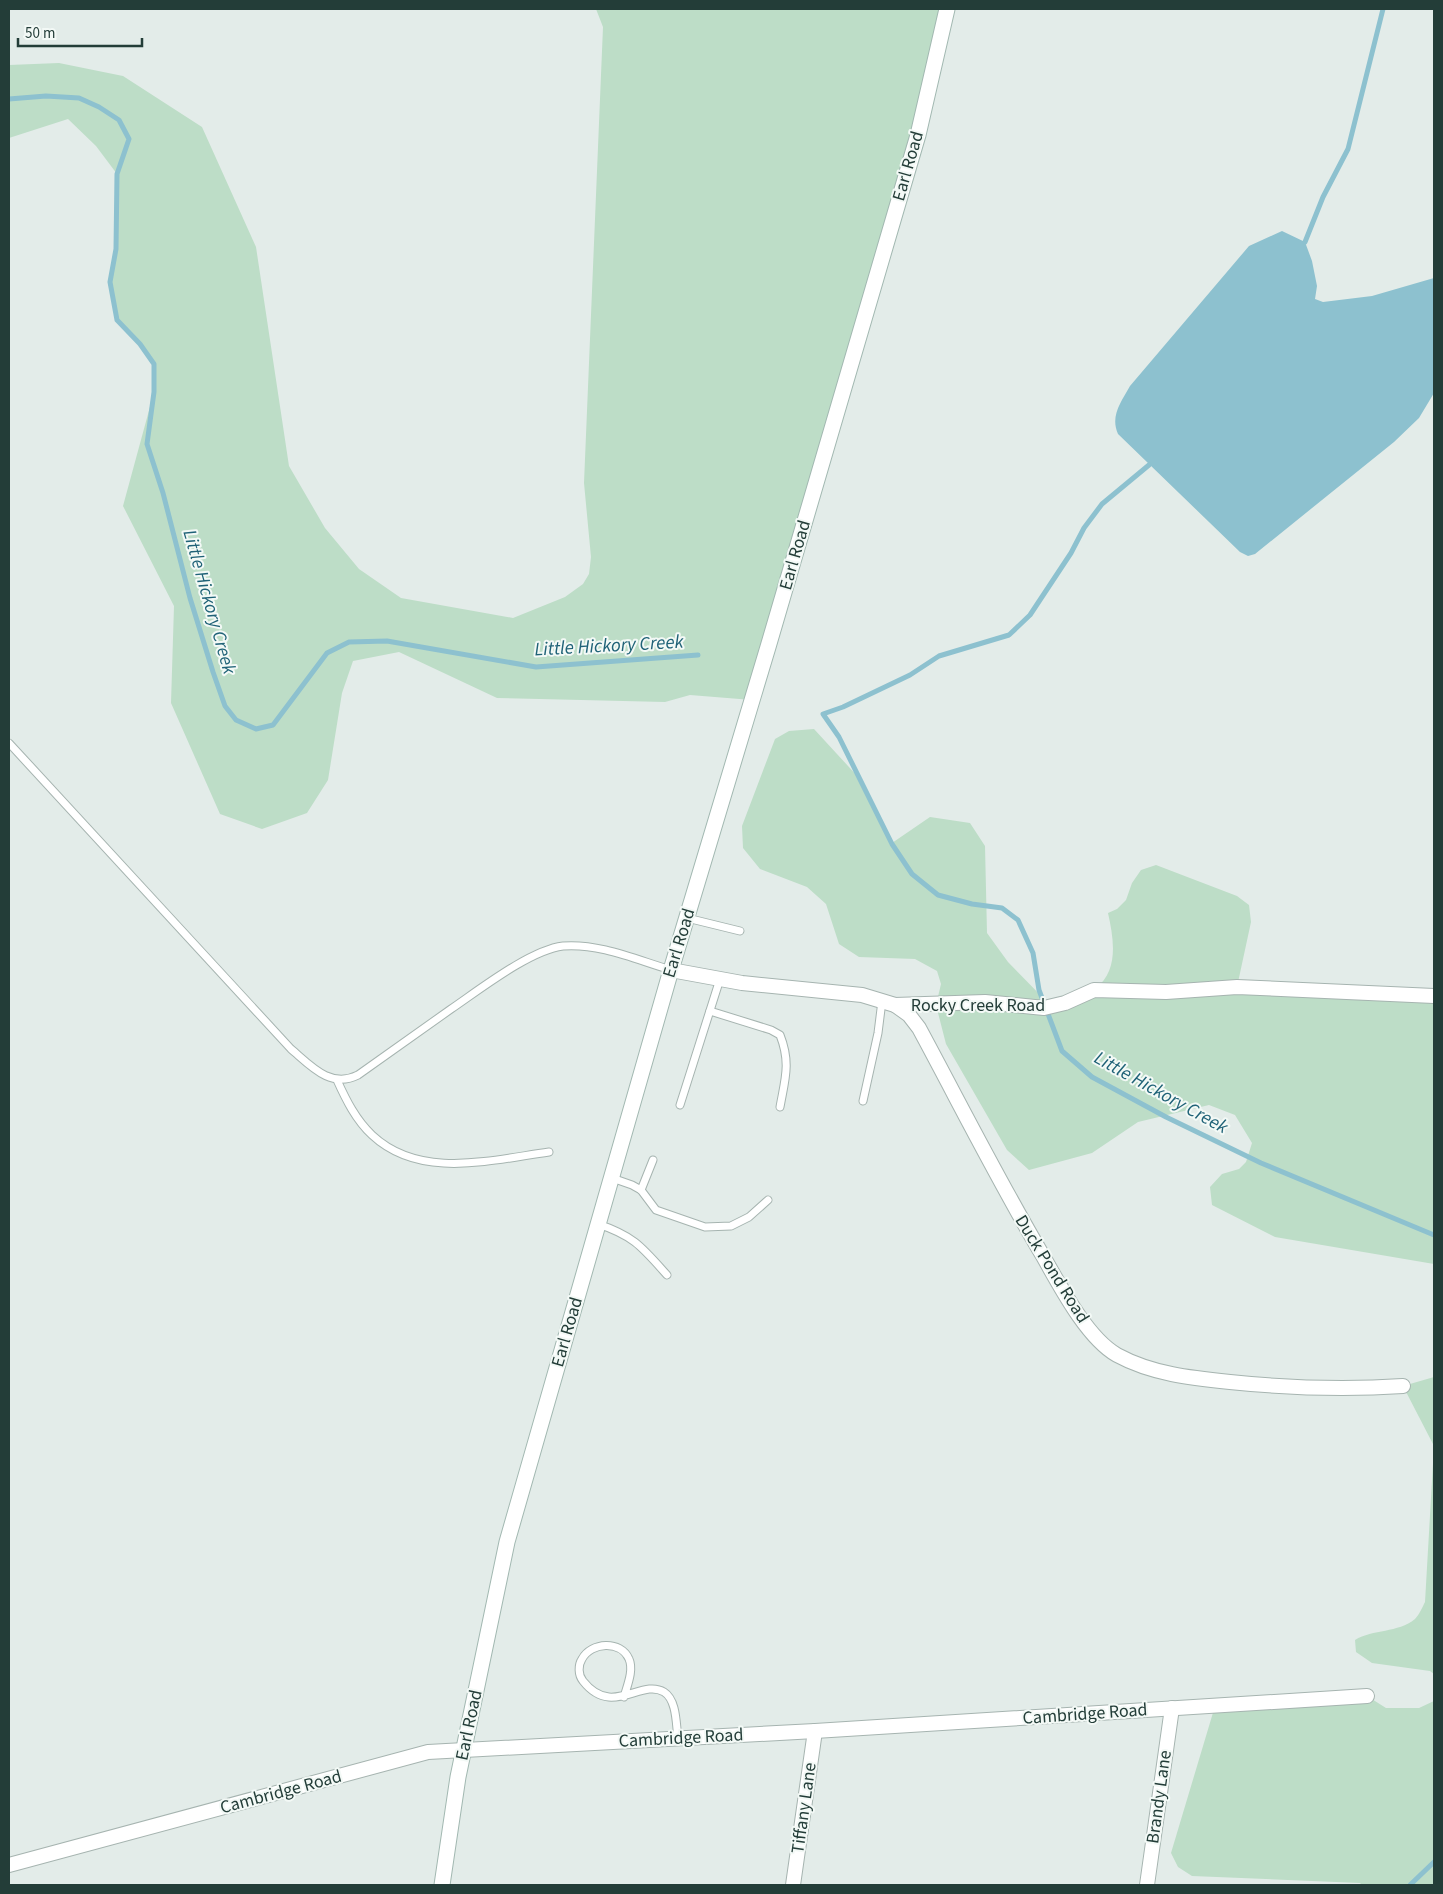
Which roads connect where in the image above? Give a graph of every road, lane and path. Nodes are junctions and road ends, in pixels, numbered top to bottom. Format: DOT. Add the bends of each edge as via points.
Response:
graph roads {
  1 [pos="947,9"];
  2 [pos="9,742"];
  3 [pos="686,918"];
  4 [pos="740,931"];
  5 [pos="671,970"];
  6 [pos="720,980"];
  7 [pos="1434,996"];
  8 [pos="888,1003"];
  9 [pos="710,1011"];
  10 [pos="337,1080"];
  11 [pos="863,1101"];
  12 [pos="680,1105"];
  13 [pos="780,1107"];
  14 [pos="549,1152"];
  15 [pos="653,1160"];
  16 [pos="612,1178"];
  17 [pos="641,1190"];
  18 [pos="768,1200"];
  19 [pos="598,1224"];
  20 [pos="667,1275"];
  21 [pos="1403,1386"];
  22 [pos="1367,1696"];
  23 [pos="624,1697"];
  24 [pos="1172,1708"];
  25 [pos="815,1731"];
  26 [pos="678,1738"];
  27 [pos="464,1750"];
  28 [pos="9,1865"];
  29 [pos="442,1885"];
  30 [pos="793,1885"];
  31 [pos="1147,1885"];
  1 -- 3 [label="main road, Earl Road" via="918,135"];
  2 -- 10 [label="lane" via="290,1049 320,1074"];
  3 -- 4 [label="lane"];
  3 -- 5 [label="main road, Earl Road"];
  5 -- 6 [label="street, Rocky Creek Road"];
  5 -- 10 [label="lane" via="589,948 563,946 534,956 495,978 358,1075"];
  5 -- 16 [label="main road, Earl Road"];
  6 -- 8 [label="street, Rocky Creek Road" via="862,995"];
  6 -- 9 [label="lane"];
  7 -- 8 [label="street, Rocky Creek Road" via="1237,987 1166,992 1094,990 1044,1008 985,1002"];
  8 -- 11 [label="lane"];
  8 -- 21 [label="street, Duck Pond Road" via="909,1015 919,1028 1010,1200 1066,1296 1095,1336 1115,1354 1147,1368 1195,1378 1286,1388"];
  9 -- 12 [label="lane"];
  9 -- 13 [label="lane" via="780,1035 788,1065"];
  10 -- 14 [label="lane" via="348,1103 371,1134 397,1154 454,1164"];
  15 -- 17 [label="lane"];
  16 -- 17 [label="lane"];
  16 -- 19 [label="main road, Earl Road"];
  17 -- 18 [label="lane" via="656,1210 705,1227 731,1226 749,1217"];
  19 -- 20 [label="lane" via="640,1244"];
  19 -- 27 [label="main road, Earl Road" via="507,1542"];
  22 -- 24 [label="street, Cambridge Road"];
  23 -- 23 [label="lane" via="605,1697 581,1679 579,1667 590,1650 602,1645 615,1646 629,1658"];
  23 -- 26 [label="lane" via="652,1688 669,1696"];
  24 -- 25 [label="street, Cambridge Road"];
  24 -- 31 [label="street, Brandy Lane"];
  25 -- 26 [label="street, Cambridge Road"];
  25 -- 30 [label="street, Tiffany Lane"];
  26 -- 27 [label="street, Cambridge Road"];
  27 -- 28 [label="street, Cambridge Road" via="428,1752"];
  27 -- 29 [label="main road, Earl Road"];
}
